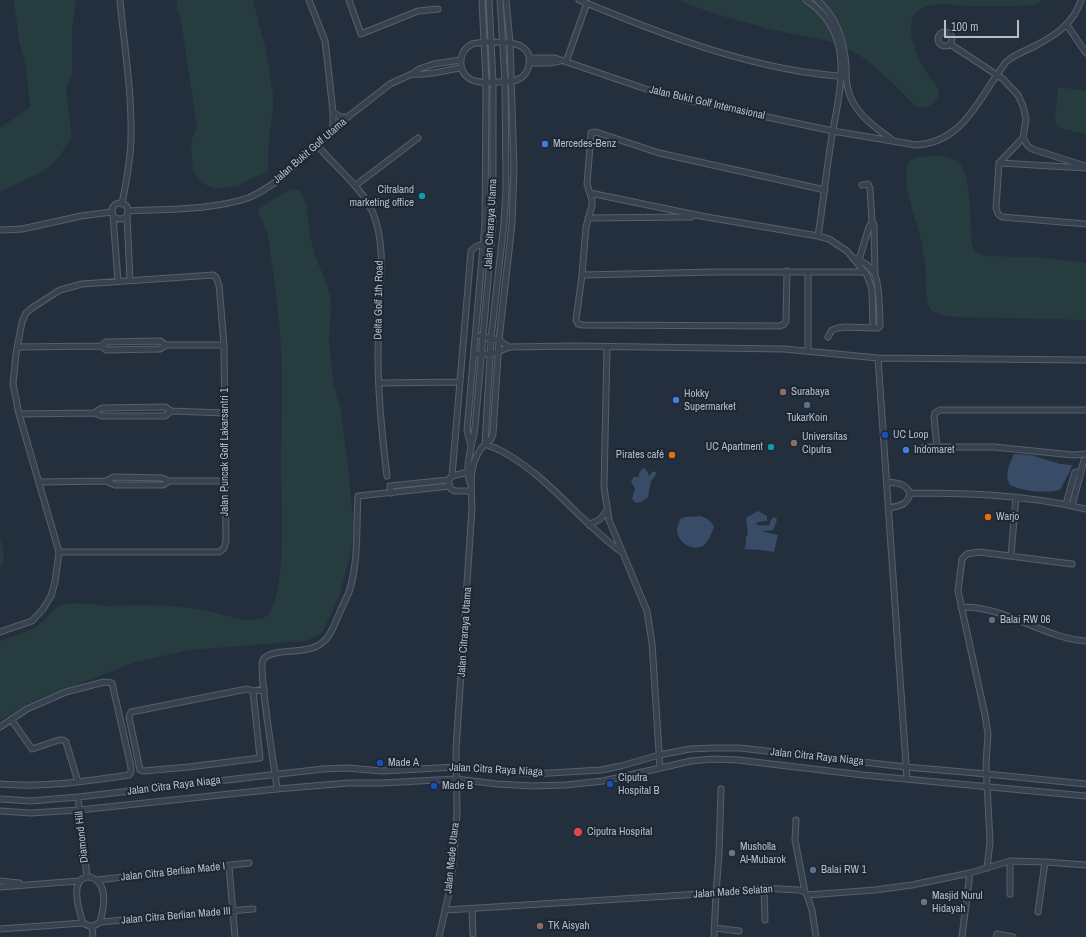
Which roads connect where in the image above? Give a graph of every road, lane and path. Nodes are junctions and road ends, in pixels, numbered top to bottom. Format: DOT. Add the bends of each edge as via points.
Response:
graph roads {
  1 [pos="120,0"];
  2 [pos="309,0"];
  3 [pos="349,0"];
  4 [pos="500,0"];
  5 [pos="506,0"];
  6 [pos="578,0"];
  7 [pos="806,0"];
  8 [pos="817,0"];
  9 [pos="1081,0"];
  10 [pos="482,1"];
  11 [pos="489,1"];
  12 [pos="586,3"];
  13 [pos="438,9"];
  14 [pos="1067,25"];
  15 [pos="484,42"];
  16 [pos="492,42"];
  17 [pos="502,42"];
  18 [pos="510,42"];
  19 [pos="950,44"];
  20 [pos="1086,53"];
  21 [pos="459,60"];
  22 [pos="529,60"];
  23 [pos="566,62"];
  24 [pos="460,68"];
  25 [pos="412,74"];
  26 [pos="997,75"];
  27 [pos="844,76"];
  28 [pos="511,81"];
  29 [pos="486,82"];
  30 [pos="493,82"];
  31 [pos="505,82"];
  32 [pos="333,112"];
  33 [pos="349,116"];
  34 [pos="833,131"];
  35 [pos="332,132"];
  36 [pos="418,138"];
  37 [pos="1023,138"];
  38 [pos="895,142"];
  39 [pos="317,145"];
  40 [pos="999,163"];
  41 [pos="1086,167"];
  42 [pos="356,185"];
  43 [pos="862,185"];
  44 [pos="825,190"];
  45 [pos="590,193"];
  46 [pos="122,204"];
  47 [pos="128,213"];
  48 [pos="113,214"];
  49 [pos="701,216"];
  50 [pos="588,218"];
  51 [pos="872,222"];
  52 [pos="1086,224"];
  53 [pos="0,230"];
  54 [pos="818,236"];
  55 [pos="484,245"];
  56 [pos="857,261"];
  57 [pos="787,271"];
  58 [pos="808,272"];
  59 [pos="865,272"];
  60 [pos="875,273"];
  61 [pos="582,275"];
  62 [pos="130,280"];
  63 [pos="118,281"];
  64 [pos="873,328"];
  65 [pos="476,335"];
  66 [pos="482,336"];
  67 [pos="828,337"];
  68 [pos="491,338"];
  69 [pos="499,340"];
  70 [pos="224,345"];
  71 [pos="18,347"];
  72 [pos="508,347"];
  73 [pos="607,347"];
  74 [pos="808,351"];
  75 [pos="498,352"];
  76 [pos="474,354"];
  77 [pos="481,354"];
  78 [pos="490,354"];
  79 [pos="878,358"];
  80 [pos="1086,360"];
  81 [pos="460,382"];
  82 [pos="379,383"];
  83 [pos="1086,410"];
  84 [pos="171,412"];
  85 [pos="94,413"];
  86 [pos="224,413"];
  87 [pos="19,414"];
  88 [pos="485,444"];
  89 [pos="471,447"];
  90 [pos="924,447"];
  91 [pos="937,447"];
  92 [pos="1086,454"];
  93 [pos="1073,455"];
  94 [pos="1085,461"];
  95 [pos="468,472"];
  96 [pos="1081,472"];
  97 [pos="386,476"];
  98 [pos="450,478"];
  99 [pos="106,481"];
  100 [pos="169,481"];
  101 [pos="224,481"];
  102 [pos="39,482"];
  103 [pos="887,482"];
  104 [pos="450,486"];
  105 [pos="471,488"];
  106 [pos="391,493"];
  107 [pos="910,494"];
  108 [pos="1016,496"];
  109 [pos="1066,504"];
  110 [pos="1072,506"];
  111 [pos="889,508"];
  112 [pos="1086,509"];
  113 [pos="607,511"];
  114 [pos="590,524"];
  115 [pos="59,552"];
  116 [pos="623,553"];
  117 [pos="1011,555"];
  118 [pos="1072,564"];
  119 [pos="961,606"];
  120 [pos="0,632"];
  121 [pos="1086,641"];
  122 [pos="264,689"];
  123 [pos="253,690"];
  124 [pos="11,719"];
  125 [pos="0,727"];
  126 [pos="659,756"];
  127 [pos="456,767"];
  128 [pos="660,767"];
  129 [pos="906,767"];
  130 [pos="276,774"];
  131 [pos="987,774"];
  132 [pos="456,779"];
  133 [pos="907,779"];
  134 [pos="78,782"];
  135 [pos="0,784"];
  136 [pos="1086,784"];
  137 [pos="988,786"];
  138 [pos="277,789"];
  139 [pos="720,789"];
  140 [pos="1086,796"];
  141 [pos="78,797"];
  142 [pos="0,799"];
  143 [pos="79,810"];
  144 [pos="0,811"];
  145 [pos="796,820"];
  146 [pos="1010,861"];
  147 [pos="1045,862"];
  148 [pos="249,863"];
  149 [pos="1086,865"];
  150 [pos="229,866"];
  151 [pos="987,868"];
  152 [pos="970,873"];
  153 [pos="87,877"];
  154 [pos="97,880"];
  155 [pos="0,881"];
  156 [pos="79,881"];
  157 [pos="29,885"];
  158 [pos="0,887"];
  159 [pos="764,888"];
  160 [pos="716,894"];
  161 [pos="806,894"];
  162 [pos="1010,894"];
  163 [pos="253,909"];
  164 [pos="472,909"];
  165 [pos="446,910"];
  166 [pos="232,911"];
  167 [pos="1038,912"];
  168 [pos="765,920"];
  169 [pos="100,922"];
  170 [pos="83,923"];
  171 [pos="92,926"];
  172 [pos="715,928"];
  173 [pos="0,929"];
  174 [pos="739,931"];
  175 [pos="473,934"];
  176 [pos="93,937"];
  177 [pos="234,937"];
  178 [pos="439,937"];
  179 [pos="714,937"];
  180 [pos="816,937"];
  181 [pos="962,937"];
  182 [pos="996,937"];
  183 [pos="1013,937"];
  1 -- 46 [label="street" via="131,138"];
  2 -- 32 [label="street" via="324,41"];
  3 -- 13 [label="street" via="361,34 418,11"];
  4 -- 17 [label="street, Jalan Citraraya Utama"];
  5 -- 18 [label="street, Jalan Citraraya Utama"];
  6 -- 12 [label="street"];
  7 -- 27 [label="street" via="819,10 832,28"];
  8 -- 27 [label="street" via="836,23 842,38"];
  9 -- 14 [label="street" via="1074,17"];
  10 -- 11 [label="street"];
  10 -- 15 [label="street, Jalan Citraraya Utama"];
  11 -- 16 [label="street, Jalan Citraraya Utama"];
  12 -- 23 [label="street"];
  12 -- 27 [label="street" via="702,47 798,71"];
  14 -- 20 [label="street"];
  14 -- 26 [label="street, Jalan Bukit Golf Internasional" via="1035,46 1010,58"];
  15 -- 16 [label="street"];
  15 -- 21 [label="street" via="471,44"];
  15 -- 29 [label="street, Jalan Citraraya Utama"];
  16 -- 17 [label="street"];
  16 -- 30 [label="street, Jalan Citraraya Utama"];
  17 -- 18 [label="street"];
  17 -- 31 [label="street, Jalan Citraraya Utama"];
  18 -- 22 [label="street" via="522,47 527,52"];
  18 -- 28 [label="street, Jalan Citraraya Utama"];
  19 -- 26 [label="street"];
  21 -- 24 [label="street"];
  21 -- 25 [label="street, Jalan Bukit Golf Utama" via="424,67"];
  22 -- 23 [label="street, Jalan Bukit Golf Internasional" via="551,58"];
  22 -- 28 [label="street" via="528,70 524,75"];
  23 -- 34 [label="street, Jalan Bukit Golf Internasional" via="682,99"];
  24 -- 25 [label="street, Jalan Bukit Golf Utama" via="421,75"];
  24 -- 29 [label="street" via="471,80"];
  25 -- 33 [label="street, Jalan Bukit Golf Utama" via="390,84"];
  26 -- 37 [label="street" via="1018,94 1023,106 1026,120"];
  26 -- 38 [label="street, Jalan Bukit Golf Internasional" via="974,110 951,134 926,145"];
  27 -- 34 [label="street"];
  27 -- 38 [label="street" via="858,110"];
  28 -- 31 [label="street"];
  28 -- 69 [label="street, Jalan Citraraya Utama" via="514,168 512,224"];
  29 -- 30 [label="street"];
  29 -- 55 [label="street, Jalan Citraraya Utama"];
  30 -- 31 [label="street"];
  30 -- 66 [label="street, Jalan Citraraya Utama" via="493,223"];
  31 -- 68 [label="street, Jalan Citraraya Utama" via="505,210"];
  32 -- 33 [label="street" via="340,117"];
  32 -- 35 [label="street"];
  33 -- 35 [label="street, Jalan Bukit Golf Utama"];
  34 -- 38 [label="street, Jalan Bukit Golf Internasional"];
  34 -- 44 [label="street"];
  35 -- 39 [label="street, Jalan Bukit Golf Utama"];
  36 -- 42 [label="street"];
  37 -- 40 [label="street"];
  37 -- 41 [label="street" via="1032,149"];
  39 -- 42 [label="street, Delta Golf 1th Road"];
  39 -- 47 [label="street, Jalan Bukit Golf Utama" via="280,179 250,197 208,206"];
  40 -- 41 [label="street"];
  40 -- 52 [label="street" via="996,208 1000,216"];
  42 -- 82 [label="street, Delta Golf 1th Road" via="372,212 380,239"];
  43 -- 51 [label="street" via="868,184 870,188"];
  44 -- 45 [label="street" via="659,153 594,132 590,135 587,184"];
  44 -- 54 [label="street"];
  45 -- 49 [label="street"];
  45 -- 50 [label="street" via="592,206"];
  46 -- 47 [label="street" via="126,206"];
  46 -- 48 [label="street" via="115,205"];
  47 -- 48 [label="street" via="120,219"];
  47 -- 62 [label="street"];
  48 -- 53 [label="street" via="82,216 22,229"];
  48 -- 63 [label="street"];
  49 -- 50 [label="street"];
  49 -- 54 [label="street"];
  50 -- 61 [label="street"];
  51 -- 56 [label="street"];
  51 -- 60 [label="street"];
  54 -- 56 [label="street" via="829,239"];
  55 -- 65 [label="street, Jalan Citraraya Utama"];
  55 -- 81 [label="street" via="477,245 471,251"];
  56 -- 59 [label="street"];
  56 -- 60 [label="street"];
  57 -- 58 [label="street"];
  57 -- 61 [label="street"];
  57 -- 61 [label="street" via="786,321 776,327 580,325 576,320"];
  58 -- 59 [label="street"];
  58 -- 74 [label="street"];
  59 -- 64 [label="street" via="872,289"];
  60 -- 64 [label="street" via="880,326"];
  62 -- 63 [label="street, Jalan Puncak Golf Lakarsantri 1"];
  62 -- 70 [label="street, Jalan Puncak Golf Lakarsantri 1" via="213,275 218,280"];
  63 -- 71 [label="street, Jalan Puncak Golf Lakarsantri 1" via="70,286 32,308 22,322"];
  64 -- 67 [label="street" via="838,328 832,330"];
  65 -- 66 [label="street"];
  65 -- 76 [label="street, Jalan Citraraya Utama"];
  66 -- 68 [label="street"];
  66 -- 77 [label="street, Jalan Citraraya Utama"];
  68 -- 69 [label="street"];
  68 -- 78 [label="street, Jalan Citraraya Utama"];
  69 -- 72 [label="street"];
  69 -- 75 [label="street, Jalan Citraraya Utama"];
  70 -- 71 [label="street" via="166,345 160,349 106,350 101,346"];
  70 -- 86 [label="street, Jalan Puncak Golf Lakarsantri 1"];
  71 -- 87 [label="street, Jalan Puncak Golf Lakarsantri 1" via="14,384"];
  72 -- 73 [label="street"];
  72 -- 75 [label="street"];
  73 -- 74 [label="street"];
  73 -- 113 [label="street" via="604,487"];
  74 -- 79 [label="street"];
  75 -- 78 [label="street"];
  75 -- 88 [label="street, Jalan Citraraya Utama" via="493,434"];
  76 -- 77 [label="street"];
  76 -- 89 [label="street, Jalan Citraraya Utama" via="467,430"];
  77 -- 78 [label="street"];
  77 -- 89 [label="street, Jalan Citraraya Utama" via="476,427"];
  78 -- 88 [label="street, Jalan Citraraya Utama"];
  79 -- 80 [label="street"];
  79 -- 103 [label="street"];
  81 -- 82 [label="street"];
  81 -- 98 [label="street"];
  82 -- 97 [label="street, Delta Golf 1th Road"];
  83 -- 91 [label="street" via="940,410 935,413 934,418"];
  84 -- 85 [label="street" via="165,416 102,416"];
  84 -- 85 [label="street" via="165,407 102,408"];
  84 -- 86 [label="street"];
  85 -- 87 [label="street"];
  86 -- 101 [label="street, Jalan Puncak Golf Lakarsantri 1"];
  87 -- 102 [label="street, Jalan Puncak Golf Lakarsantri 1"];
  88 -- 105 [label="street, Jalan Citraraya Utama" via="474,459"];
  88 -- 114 [label="street" via="505,453 529,470"];
  89 -- 95 [label="street, Jalan Citraraya Utama"];
  90 -- 91 [label="street"];
  91 -- 93 [label="street" via="994,446"];
  92 -- 93 [label="street"];
  93 -- 94 [label="street"];
  94 -- 96 [label="street"];
  95 -- 98 [label="street"];
  95 -- 105 [label="street, Jalan Citraraya Utama"];
  96 -- 109 [label="street" via="1075,472"];
  96 -- 110 [label="street"];
  98 -- 104 [label="street"];
  98 -- 106 [label="street" via="390,486"];
  99 -- 100 [label="street" via="114,477 162,478"];
  99 -- 100 [label="street" via="115,485 163,485"];
  99 -- 102 [label="street"];
  100 -- 101 [label="street"];
  101 -- 115 [label="street, Jalan Puncak Golf Lakarsantri 1" via="226,541 224,548 219,552"];
  102 -- 115 [label="street, Jalan Puncak Golf Lakarsantri 1"];
  103 -- 107 [label="street" via="902,484 907,487"];
  103 -- 111 [label="street"];
  104 -- 105 [label="street" via="451,490 455,491"];
  104 -- 106 [label="street"];
  105 -- 127 [label="street, Jalan Citraraya Utama" via="472,514"];
  106 -- 122 [label="street" via="358,496 354,572 349,592 330,635 325,642 316,647 267,656 262,665"];
  107 -- 108 [label="street"];
  107 -- 111 [label="street" via="905,503"];
  108 -- 109 [label="street"];
  108 -- 117 [label="street"];
  109 -- 110 [label="street"];
  110 -- 112 [label="street"];
  111 -- 129 [label="street"];
  113 -- 114 [label="street" via="600,519"];
  113 -- 116 [label="street"];
  114 -- 116 [label="street"];
  115 -- 120 [label="street, Jalan Puncak Golf Lakarsantri 1" via="53,589 43,608 32,621"];
  116 -- 126 [label="street" via="647,611 652,643"];
  117 -- 118 [label="street"];
  117 -- 119 [label="street" via="979,552 964,555 958,584"];
  119 -- 121 [label="street" via="999,612 1065,638"];
  119 -- 131 [label="street" via="988,734"];
  122 -- 123 [label="street"];
  122 -- 130 [label="street"];
  123 -- 123 [label="street" via="260,758 143,772 140,770 129,718 131,712"];
  124 -- 125 [label="street"];
  124 -- 134 [label="street" via="32,749 59,740 66,742"];
  124 -- 134 [label="street" via="66,692 104,682 112,683 131,772 129,775"];
  126 -- 127 [label="street, Jalan Citra Raya Niaga" via="602,770 534,774"];
  126 -- 128 [label="street"];
  126 -- 129 [label="street, Jalan Citra Raya Niaga" via="690,750 740,748"];
  127 -- 130 [label="street, Jalan Citra Raya Niaga" via="382,771 347,768"];
  127 -- 132 [label="street, Jalan Citraraya Utama"];
  128 -- 132 [label="street, Jalan Citra Raya Niaga" via="603,781 566,785 533,786"];
  128 -- 133 [label="street, Jalan Citra Raya Niaga" via="713,759 738,760"];
  129 -- 131 [label="street, Jalan Citra Raya Niaga"];
  129 -- 133 [label="street"];
  130 -- 138 [label="street"];
  130 -- 141 [label="street, Jalan Citra Raya Niaga"];
  131 -- 136 [label="street, Jalan Citra Raya Niaga"];
  131 -- 137 [label="street"];
  132 -- 138 [label="street, Jalan Citra Raya Niaga" via="328,784"];
  132 -- 165 [label="street, Jalan Made Utara" via="456,834"];
  133 -- 137 [label="street, Jalan Citra Raya Niaga"];
  134 -- 135 [label="street" via="29,786"];
  137 -- 140 [label="street, Jalan Citra Raya Niaga"];
  137 -- 151 [label="street" via="990,842"];
  138 -- 143 [label="street, Jalan Citra Raya Niaga"];
  139 -- 160 [label="street"];
  141 -- 142 [label="street, Jalan Citra Raya Niaga" via="31,801"];
  141 -- 143 [label="street, Diamond Hill"];
  143 -- 144 [label="street, Jalan Citra Raya Niaga" via="31,813"];
  143 -- 153 [label="street, Diamond Hill"];
  145 -- 161 [label="street" via="795,840"];
  146 -- 147 [label="street, Jalan Made Selatan"];
  146 -- 151 [label="street, Jalan Made Selatan"];
  146 -- 162 [label="street"];
  147 -- 149 [label="street, Jalan Made Selatan"];
  147 -- 167 [label="street"];
  148 -- 150 [label="street, Jalan Citra Berlian Made I"];
  150 -- 154 [label="street, Jalan Citra Berlian Made I"];
  150 -- 166 [label="street"];
  151 -- 152 [label="street, Jalan Made Selatan"];
  152 -- 161 [label="street, Jalan Made Selatan" via="875,890"];
  152 -- 181 [label="street"];
  153 -- 154 [label="street, Diamond Hill"];
  153 -- 156 [label="street, Diamond Hill"];
  154 -- 169 [label="street" via="104,899"];
  155 -- 157 [label="street"];
  156 -- 157 [label="street"];
  156 -- 170 [label="street" via="77,901"];
  157 -- 158 [label="street"];
  159 -- 160 [label="street, Jalan Made Selatan"];
  159 -- 161 [label="street, Jalan Made Selatan" via="798,890"];
  159 -- 168 [label="street"];
  160 -- 164 [label="street, Jalan Made Selatan"];
  160 -- 172 [label="street"];
  161 -- 180 [label="street" via="812,910"];
  163 -- 166 [label="street, Jalan Citra Berlian Made III"];
  164 -- 165 [label="street, Jalan Made Selatan"];
  164 -- 175 [label="street"];
  165 -- 178 [label="street, Jalan Made Utara"];
  166 -- 169 [label="street, Jalan Citra Berlian Made III"];
  166 -- 177 [label="street"];
  169 -- 171 [label="street"];
  170 -- 171 [label="street"];
  170 -- 173 [label="street"];
  171 -- 176 [label="street"];
  172 -- 174 [label="street"];
  172 -- 179 [label="street"];
  182 -- 183 [label="street" via="997,934"];
}
